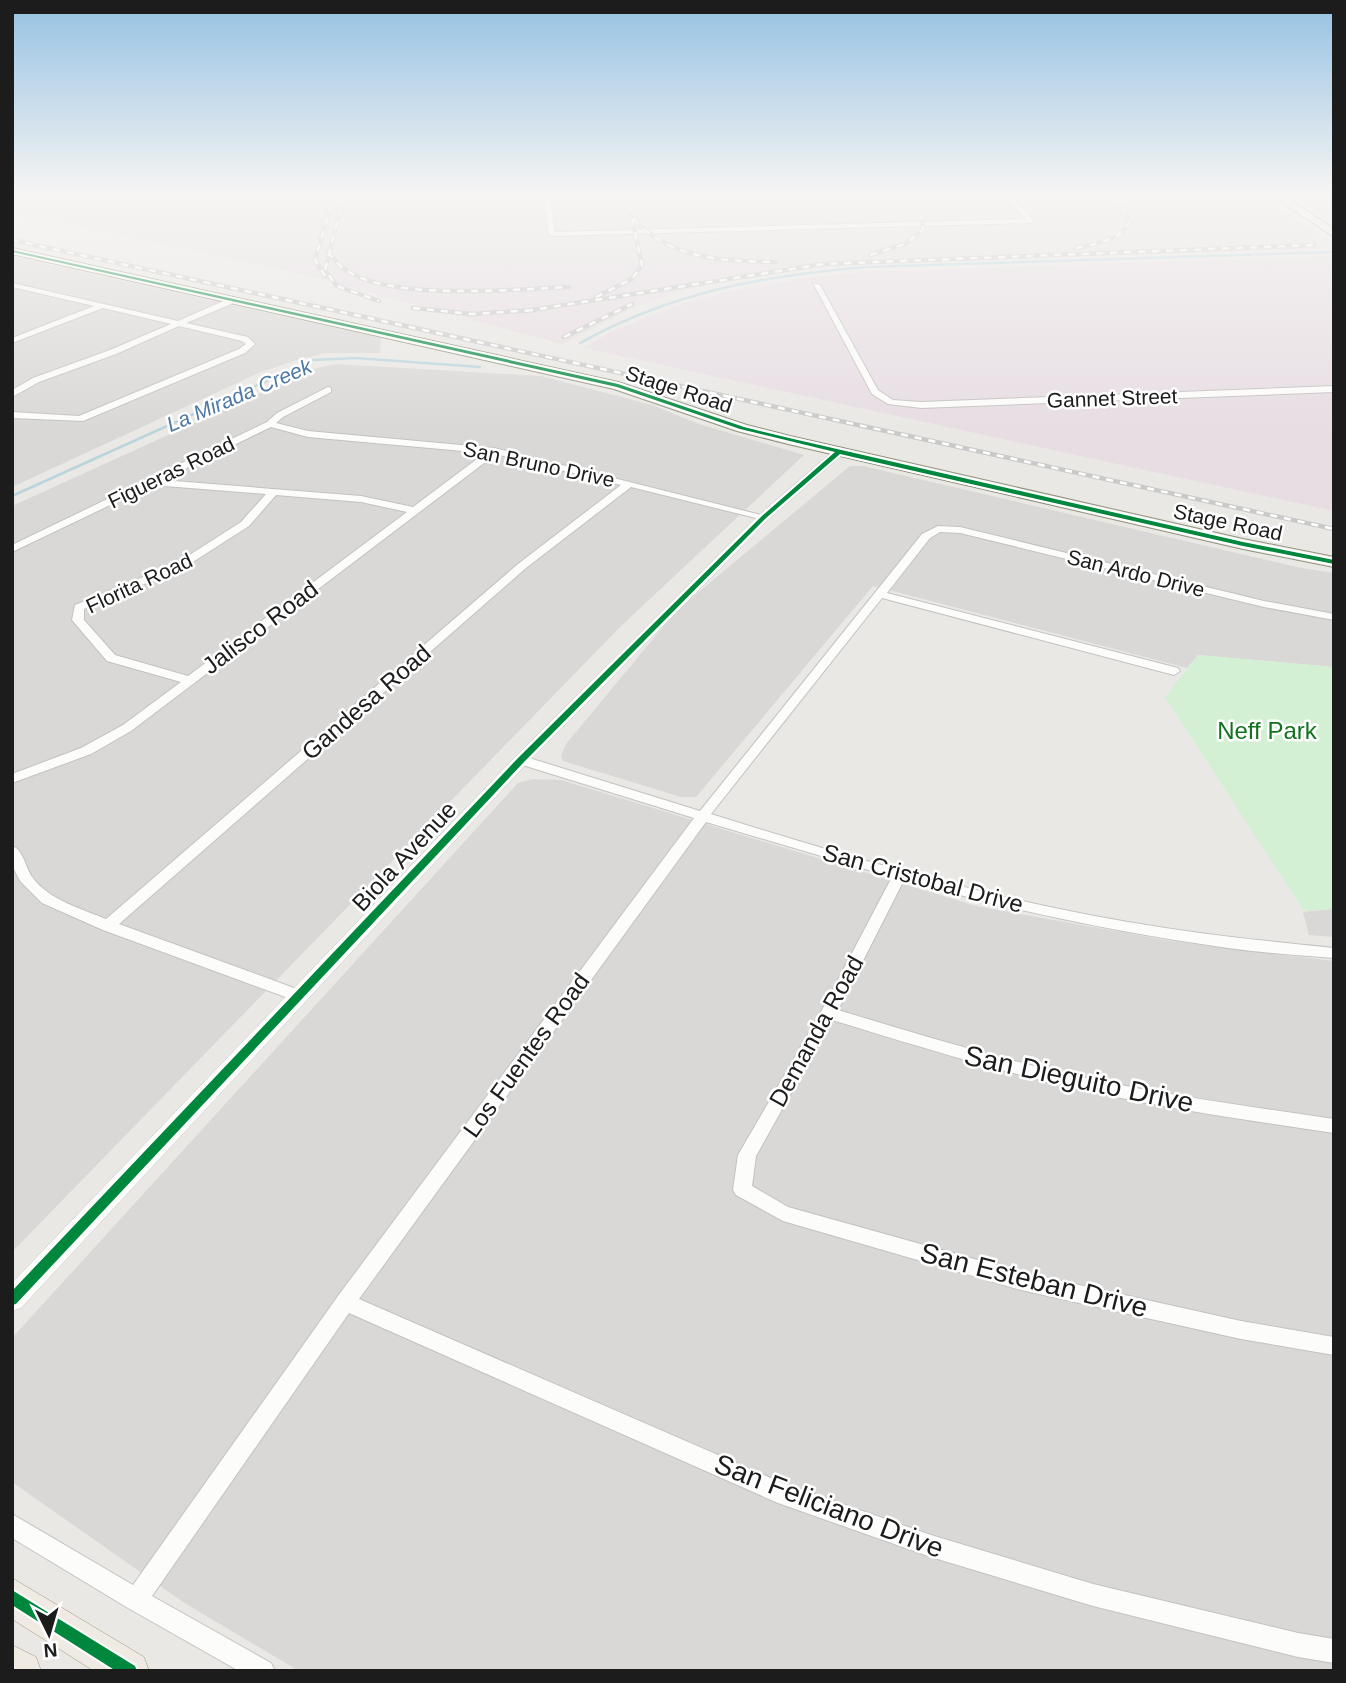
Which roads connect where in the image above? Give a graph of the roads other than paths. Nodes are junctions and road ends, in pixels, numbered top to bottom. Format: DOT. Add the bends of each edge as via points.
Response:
graph roads {
  1 [pos="114,274"];
  2 [pos="12,285"];
  3 [pos="816,285"];
  4 [pos="34,290"];
  5 [pos="12,298"];
  6 [pos="233,300"];
  7 [pos="103,306"];
  8 [pos="178,324"];
  9 [pos="12,341"];
  10 [pos="1334,389"];
  11 [pos="328,390"];
  12 [pos="12,394"];
  13 [pos="12,415"];
  14 [pos="270,424"];
  15 [pos="494,451"];
  16 [pos="839,452"];
  17 [pos="151,481"];
  18 [pos="629,484"];
  19 [pos="272,493"];
  20 [pos="417,511"];
  21 [pos="764,517"];
  22 [pos="938,529"];
  23 [pos="12,550"];
  24 [pos="1334,562"];
  25 [pos="879,594"];
  26 [pos="1334,617"];
  27 [pos="1174,671"];
  28 [pos="188,680"];
  29 [pos="521,760"];
  30 [pos="12,779"];
  31 [pos="703,816"];
  32 [pos="12,850"];
  33 [pos="900,875"];
  34 [pos="108,926"];
  35 [pos="1334,953"];
  36 [pos="299,996"];
  37 [pos="828,1013"];
  38 [pos="1334,1126"];
  39 [pos="742,1190"];
  40 [pos="12,1300"];
  41 [pos="345,1302"];
  42 [pos="1334,1346"];
  43 [pos="12,1525"];
  44 [pos="12,1597"];
  45 [pos="136,1600"];
  46 [pos="1334,1651"];
  47 [pos="12,1664"];
  48 [pos="22,1671"];
  49 [pos="130,1671"];
  50 [pos="263,1671"];
  1 -- 6 [label="main road, Stage Road"];
  2 -- 4 [label="street"];
  3 -- 10 [label="street, Gannet Street" via="875,393 891,402 921,405"];
  4 -- 5 [label="street"];
  4 -- 7 [label="street"];
  6 -- 8 [label="street"];
  6 -- 16 [label="main road, Stage Road" via="618,386 742,428"];
  7 -- 8 [label="street"];
  7 -- 9 [label="street"];
  8 -- 12 [label="street" via="36,380"];
  8 -- 13 [label="street" via="245,338 251,344 80,419"];
  11 -- 14 [label="street, Figueras Road"];
  14 -- 15 [label="street, San Bruno Drive" via="331,437"];
  14 -- 17 [label="street, Figueras Road"];
  15 -- 18 [label="street, San Bruno Drive"];
  15 -- 20 [label="street, Jalisco Road"];
  16 -- 21 [label="street, Biola Avenue"];
  16 -- 24 [label="main road, Stage Road"];
  17 -- 19 [label="street"];
  17 -- 23 [label="street, Figueras Road"];
  18 -- 21 [label="street, San Bruno Drive"];
  18 -- 34 [label="street, Gandesa Road" via="522,566"];
  19 -- 20 [label="street" via="361,499"];
  19 -- 28 [label="street, Florita Road" via="245,524 191,559 79,607 78,620 111,658"];
  20 -- 28 [label="street, Jalisco Road"];
  21 -- 29 [label="street, Biola Avenue"];
  22 -- 25 [label="street, Los Fuentes Road" via="926,536"];
  22 -- 26 [label="street, San Ardo Drive" via="960,530"];
  25 -- 27 [label="street"];
  25 -- 31 [label="street, Los Fuentes Road"];
  28 -- 30 [label="street, Jalisco Road" via="127,728 86,751"];
  29 -- 31 [label="street, San Cristobal Drive"];
  29 -- 36 [label="street, Biola Avenue"];
  31 -- 33 [label="street, San Cristobal Drive"];
  31 -- 41 [label="street, Los Fuentes Road"];
  32 -- 34 [label="street" via="27,881 47,899"];
  33 -- 35 [label="street, San Cristobal Drive" via="1119,925"];
  33 -- 37 [label="street, Demanda Road"];
  34 -- 36 [label="street"];
  36 -- 40 [label="street, Biola Avenue"];
  37 -- 38 [label="street, San Dieguito Drive" via="1056,1077 1185,1104"];
  37 -- 39 [label="street, Demanda Road" via="747,1155"];
  39 -- 42 [label="street, San Esteban Drive" via="783,1213 1021,1281"];
  41 -- 45 [label="street, Los Fuentes Road"];
  41 -- 46 [label="street, San Feliciano Drive" via="778,1492 931,1546 1093,1595"];
  43 -- 45 [label="street"];
  44 -- 49 [label="main road"];
  45 -- 50 [label="street"];
  47 -- 48 [label="main road"];
}
